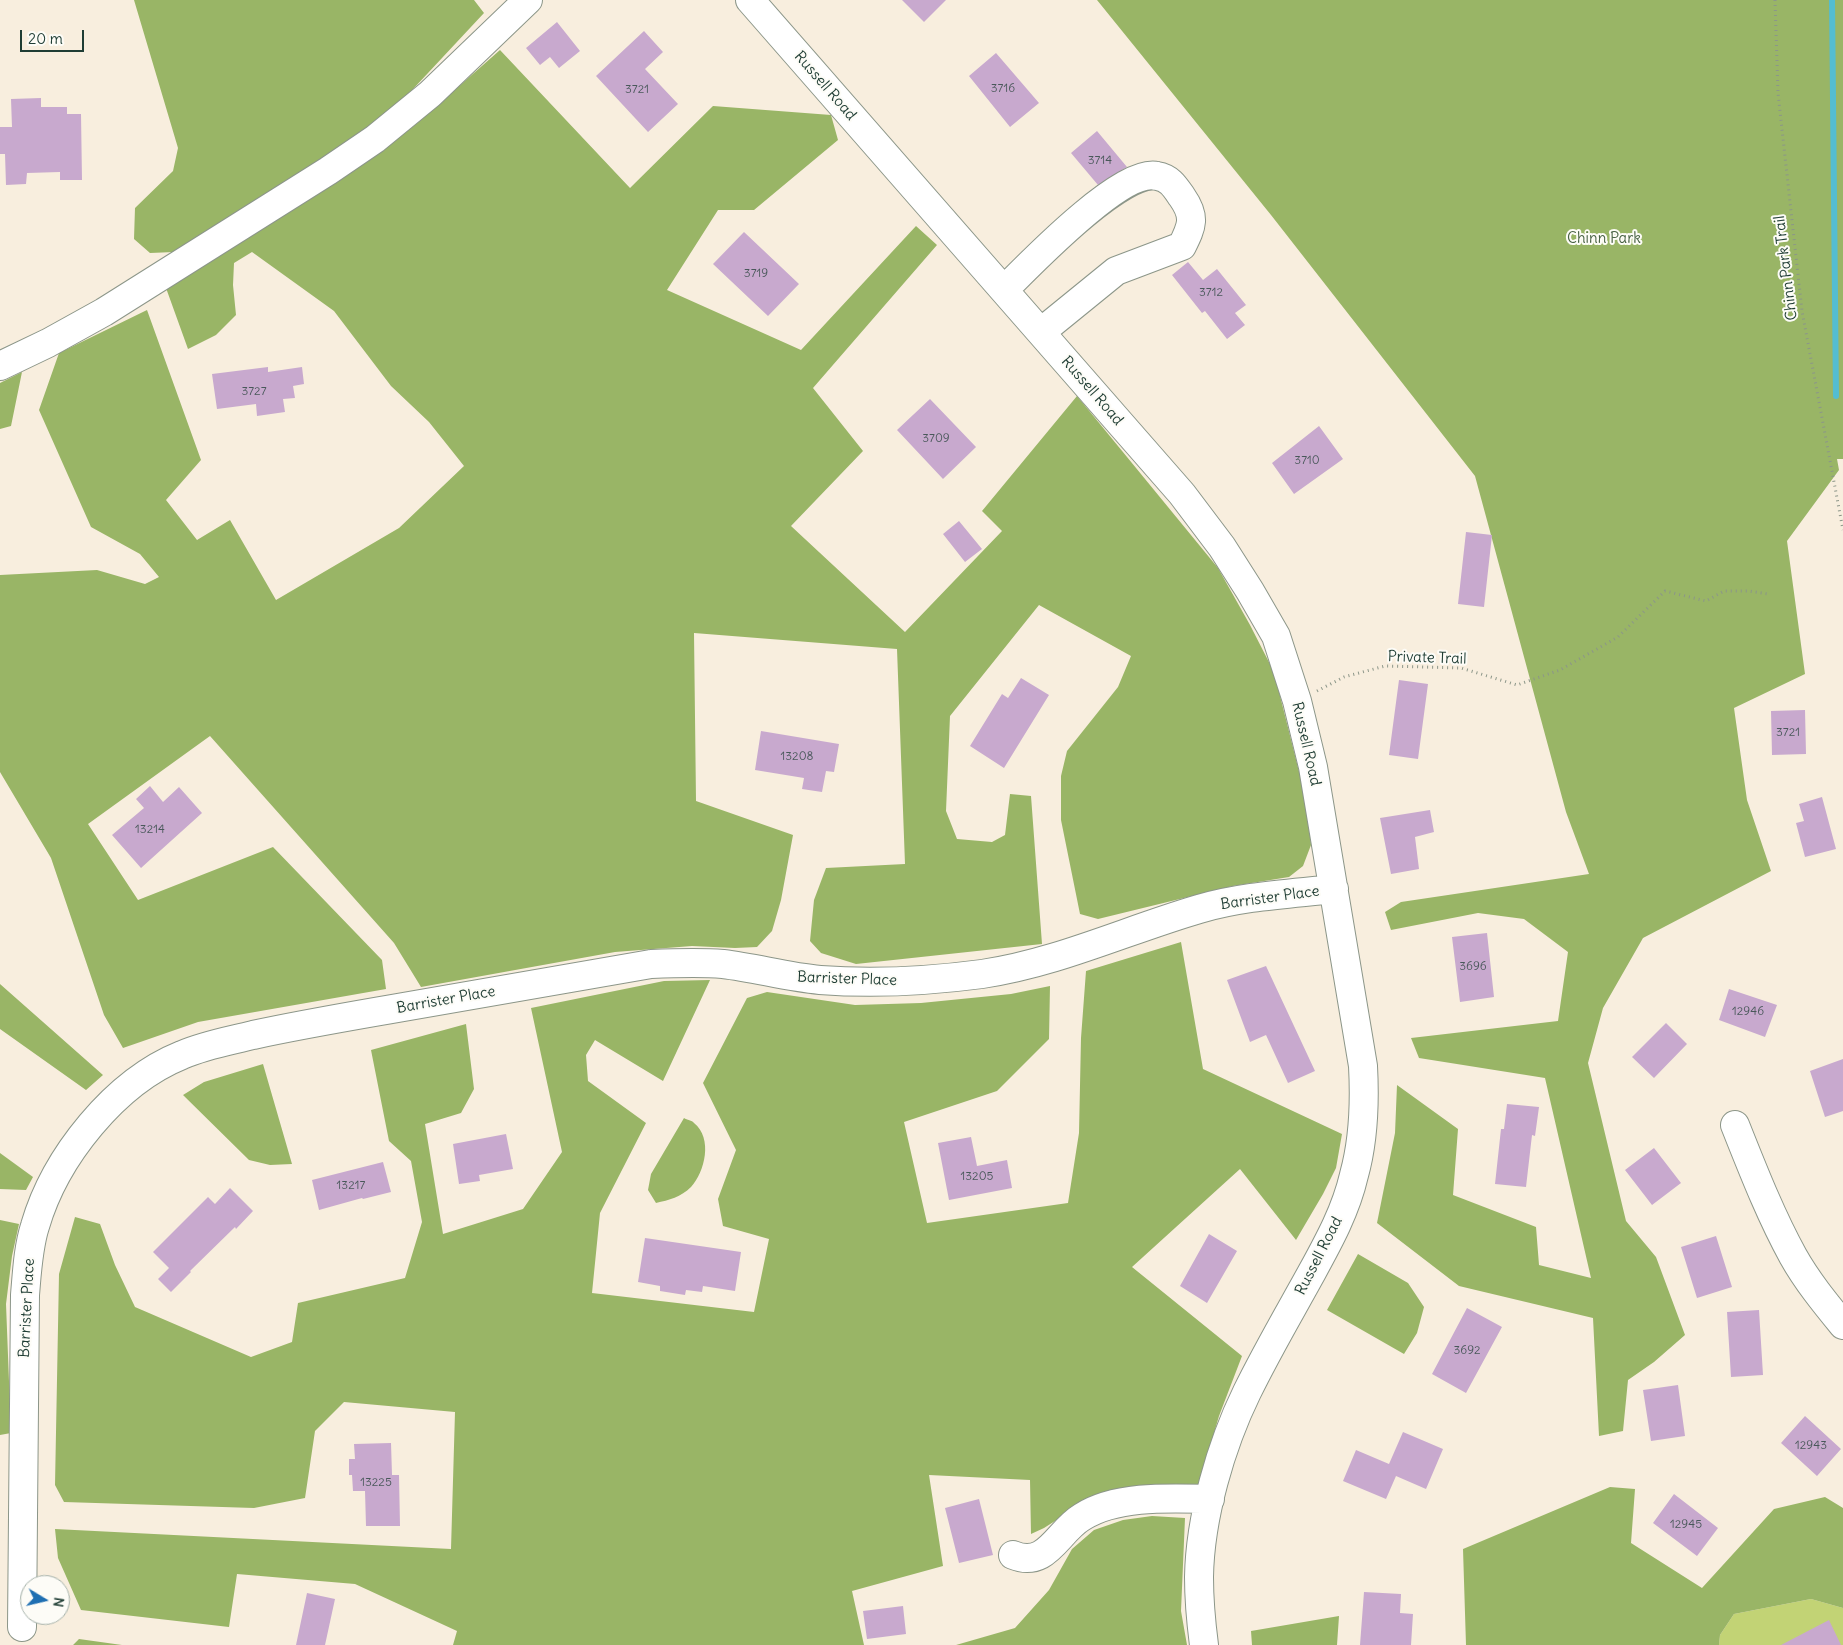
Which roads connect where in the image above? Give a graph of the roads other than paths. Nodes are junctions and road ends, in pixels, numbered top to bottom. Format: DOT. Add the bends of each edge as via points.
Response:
graph roads {
  1 [pos="528,0"];
  2 [pos="750,0"];
  3 [pos="1004,290"];
  4 [pos="1041,332"];
  5 [pos="0,366"];
  6 [pos="1334,889"];
  7 [pos="1735,1126"];
  8 [pos="1843,1325"];
  9 [pos="1210,1499"];
  10 [pos="1013,1555"];
  11 [pos="22,1627"];
  12 [pos="1204,1645"];
  1 -- 5 [label="street" via="430,94 375,139 104,312"];
  2 -- 3 [label="street, Russell Road"];
  3 -- 4 [label="street, Russell Road"];
  3 -- 4 [label="street" via="1060,234 1107,197 1140,176 1156,175 1172,181 1189,207 1192,228 1182,246 1116,271"];
  4 -- 6 [label="street, Russell Road" via="1182,494 1222,547 1276,636 1297,701 1313,767"];
  6 -- 9 [label="street, Russell Road" via="1363,1066 1362,1137 1354,1176 1336,1228 1247,1393 1226,1442"];
  6 -- 11 [label="street, Barrister Place" via="1247,898 1200,909 1036,963 984,974 876,982 793,977 724,964 651,964 305,1024 180,1055 122,1093 90,1126 50,1188 35,1226 25,1295"];
  7 -- 8 [label="street" via="1771,1213 1794,1257"];
  9 -- 10 [label="street" via="1169,1498 1099,1508 1081,1517 1045,1553 1033,1558"];
  9 -- 12 [label="street, Russell Road" via="1199,1575"];
}
